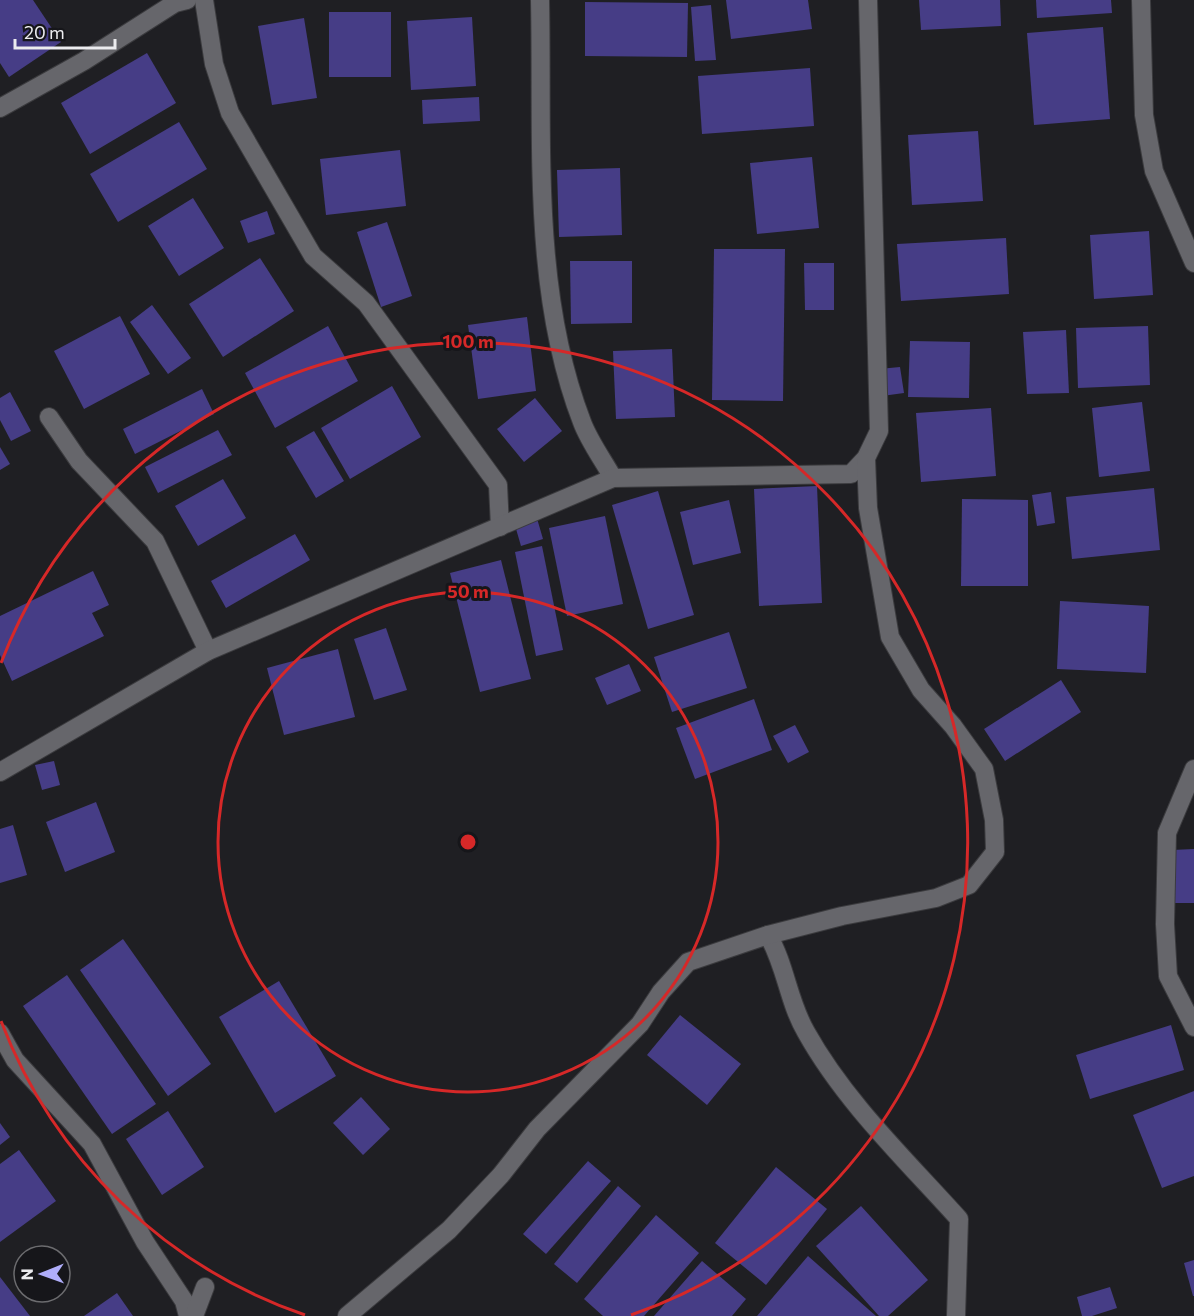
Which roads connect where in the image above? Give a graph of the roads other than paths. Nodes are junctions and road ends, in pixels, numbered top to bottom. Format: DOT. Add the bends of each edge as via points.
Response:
graph roads {
  1 [pos="187,0"];
  2 [pos="204,0"];
  3 [pos="540,0"];
  4 [pos="868,0"];
  5 [pos="1142,0"];
  6 [pos="0,108"];
  7 [pos="1194,263"];
  8 [pos="48,417"];
  9 [pos="866,458"];
  10 [pos="613,478"];
  11 [pos="500,527"];
  12 [pos="208,651"];
  13 [pos="1194,769"];
  14 [pos="0,772"];
  15 [pos="1188,792"];
  16 [pos="768,935"];
  17 [pos="1194,1027"];
  18 [pos="0,1033"];
  19 [pos="205,1287"];
  20 [pos="190,1312"];
  21 [pos="347,1316"];
  22 [pos="956,1316"];
  1 -- 6 [label="street" via="175,3"];
  2 -- 11 [label="street" via="214,64 230,113 313,256 366,303 498,485"];
  3 -- 10 [label="street" via="544,209 550,287 563,363 582,424"];
  4 -- 9 [label="street" via="879,431"];
  5 -- 7 [label="street" via="1144,115 1154,171"];
  8 -- 12 [label="street" via="79,461 155,541"];
  9 -- 10 [label="street" via="850,474"];
  9 -- 16 [label="street" via="870,519 890,637 921,690 984,769 994,820 995,852 969,885 936,898"];
  10 -- 11 [label="street"];
  11 -- 12 [label="street"];
  12 -- 14 [label="street"];
  13 -- 15 [label="street"];
  15 -- 17 [label="street" via="1167,833 1165,924 1168,976"];
  16 -- 21 [label="street" via="688,962 640,1024 537,1129 501,1175 448,1230"];
  16 -- 22 [label="street" via="781,958 789,999 806,1033 874,1125 959,1219"];
  18 -- 20 [label="street" via="15,1060 92,1144 145,1242"];
  19 -- 20 [label="street"];
}
